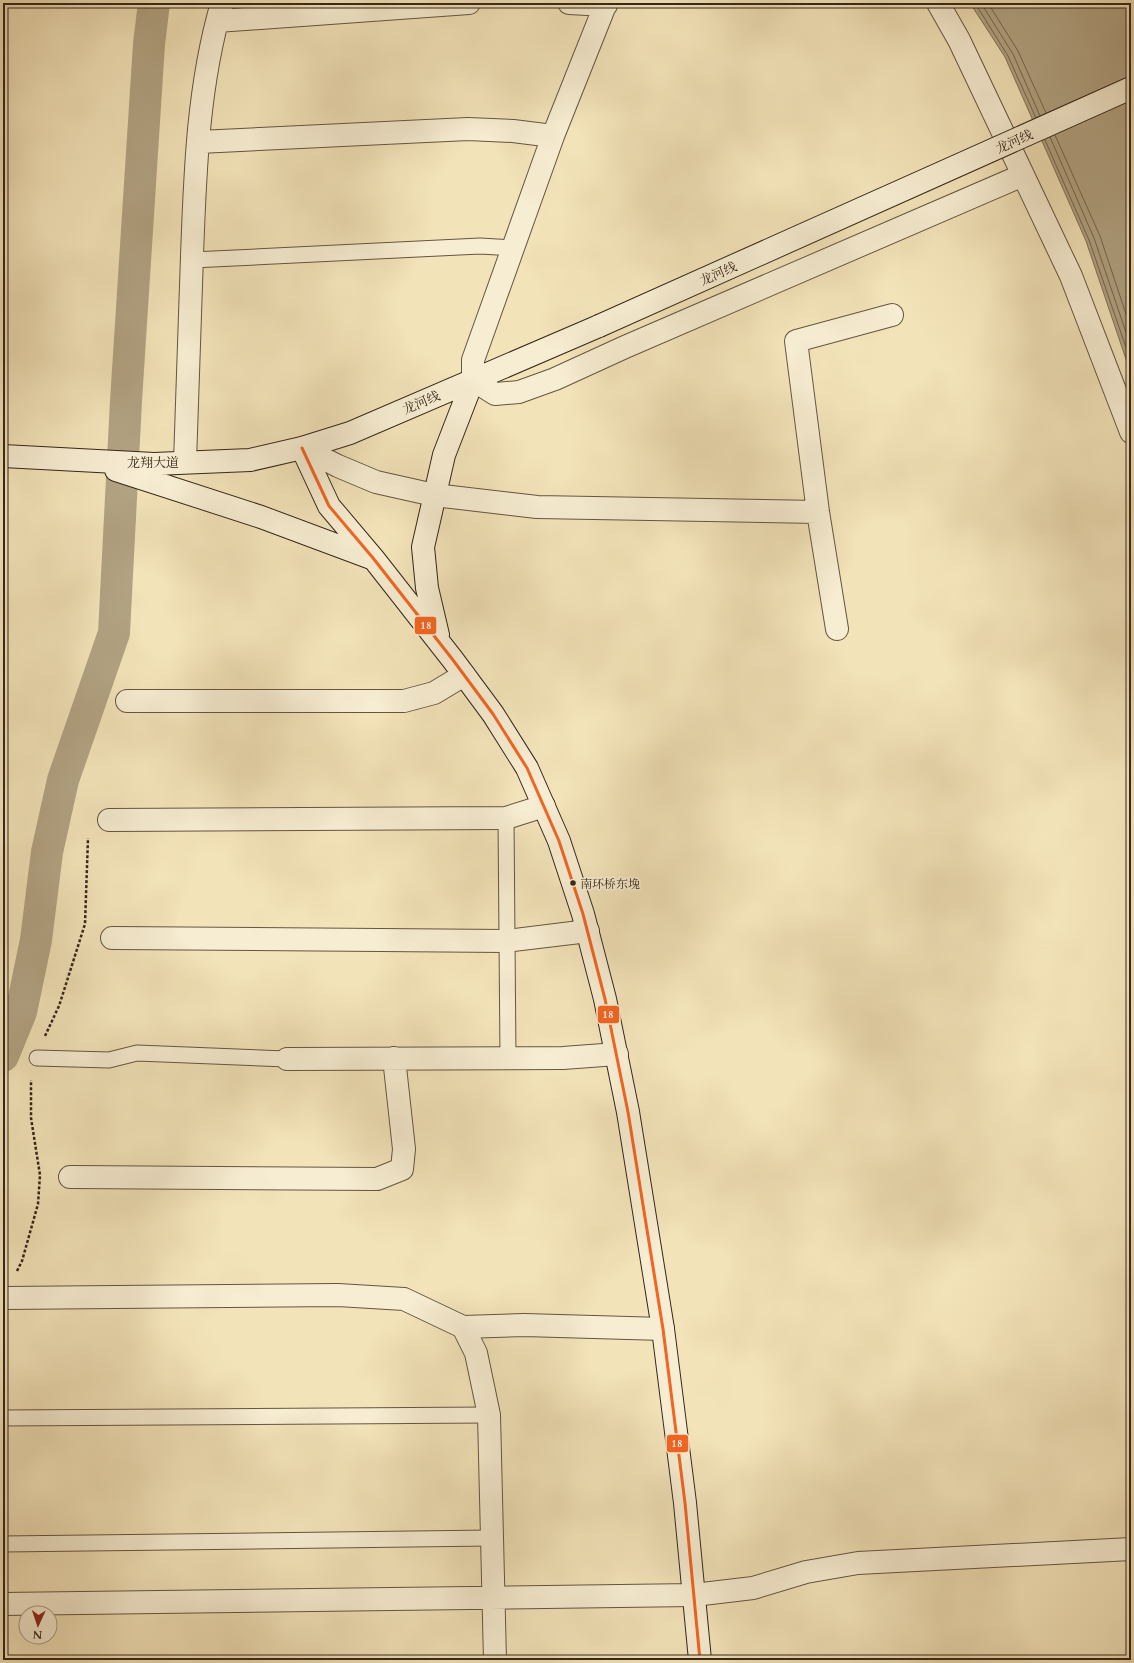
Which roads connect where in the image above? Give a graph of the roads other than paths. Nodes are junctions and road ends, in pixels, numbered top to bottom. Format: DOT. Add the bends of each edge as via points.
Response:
graph roads {
  1 [pos="469,3"];
  2 [pos="569,3"];
  3 [pos="938,3"];
  4 [pos="606,4"];
  5 [pos="220,12"];
  6 [pos="1131,88"];
  7 [pos="553,136"];
  8 [pos="199,142"];
  9 [pos="1022,175"];
  10 [pos="513,248"];
  11 [pos="192,260"];
  12 [pos="892,315"];
  13 [pos="473,380"];
  14 [pos="1131,432"];
  15 [pos="302,448"];
  16 [pos="3,456"];
  17 [pos="88,461"];
  18 [pos="185,462"];
  19 [pos="434,495"];
  20 [pos="818,512"];
  21 [pos="373,558"];
  22 [pos="837,629"];
  23 [pos="439,642"];
  24 [pos="464,674"];
  25 [pos="127,702"];
  26 [pos="544,806"];
  27 [pos="506,818"];
  28 [pos="109,820"];
  29 [pos="588,931"];
  30 [pos="112,938"];
  31 [pos="506,941"];
  32 [pos="616,1054"];
  33 [pos="37,1058"];
  34 [pos="394,1058"];
  35 [pos="508,1058"];
  36 [pos="287,1059"];
  37 [pos="70,1177"];
  38 [pos="4,1298"];
  39 [pos="463,1326"];
  40 [pos="663,1329"];
  41 [pos="489,1415"];
  42 [pos="3,1418"];
  43 [pos="491,1538"];
  44 [pos="3,1544"];
  45 [pos="1131,1549"];
  46 [pos="694,1596"];
  47 [pos="493,1598"];
  48 [pos="3,1604"];
  49 [pos="495,1660"];
  50 [pos="700,1660"];
  1 -- 5 [label="street"];
  2 -- 4 [label="street"];
  3 -- 9 [label="street" via="959,40"];
  4 -- 7 [label="street"];
  5 -- 8 [label="street" via="204,91"];
  6 -- 13 [label="street, 龙河线, bridge"];
  7 -- 8 [label="street" via="468,129"];
  7 -- 10 [label="street"];
  8 -- 11 [label="street"];
  9 -- 13 [label="street" via="555,379 519,392 495,394"];
  9 -- 14 [label="street" via="1071,276"];
  10 -- 11 [label="lane" via="472,247"];
  10 -- 13 [label="street" via="473,360"];
  11 -- 18 [label="street"];
  12 -- 20 [label="street" via="796,341"];
  13 -- 15 [label="street, 龙河线" via="350,433"];
  13 -- 19 [label="street" via="444,455"];
  15 -- 18 [label="street, 龙翔大道" via="250,460"];
  15 -- 19 [label="street" via="376,482"];
  15 -- 21 [label="street" via="329,506"];
  16 -- 17 [label="street, 龙翔大道"];
  17 -- 18 [label="street, 龙翔大道" via="154,464"];
  17 -- 21 [label="street" via="261,517"];
  19 -- 20 [label="street" via="537,507"];
  19 -- 23 [label="street" via="423,547 427,588"];
  20 -- 22 [label="street"];
  21 -- 23 [label="street"];
  23 -- 24 [label="street"];
  24 -- 25 [label="street" via="434,693 404,701"];
  24 -- 26 [label="street" via="527,768"];
  26 -- 27 [label="street"];
  26 -- 29 [label="street" via="559,841"];
  27 -- 28 [label="street"];
  27 -- 31 [label="lane"];
  29 -- 31 [label="street"];
  29 -- 32 [label="street"];
  30 -- 31 [label="street"];
  31 -- 35 [label="lane"];
  32 -- 35 [label="street" via="563,1058"];
  32 -- 40 [label="street" via="628,1112"];
  33 -- 36 [label="lane" via="109,1060 137,1053"];
  34 -- 35 [label="street"];
  34 -- 36 [label="street"];
  34 -- 37 [label="street" via="404,1149 402,1169 377,1179"];
  38 -- 39 [label="street" via="338,1295 404,1299"];
  39 -- 40 [label="street"];
  39 -- 41 [label="street" via="476,1352"];
  40 -- 46 [label="street"];
  41 -- 42 [label="lane"];
  41 -- 43 [label="street"];
  43 -- 44 [label="lane"];
  43 -- 47 [label="street"];
  45 -- 46 [label="street" via="858,1562 806,1572 753,1588"];
  46 -- 47 [label="street"];
  46 -- 50 [label="street"];
  47 -- 48 [label="street"];
  47 -- 49 [label="street"];
}
